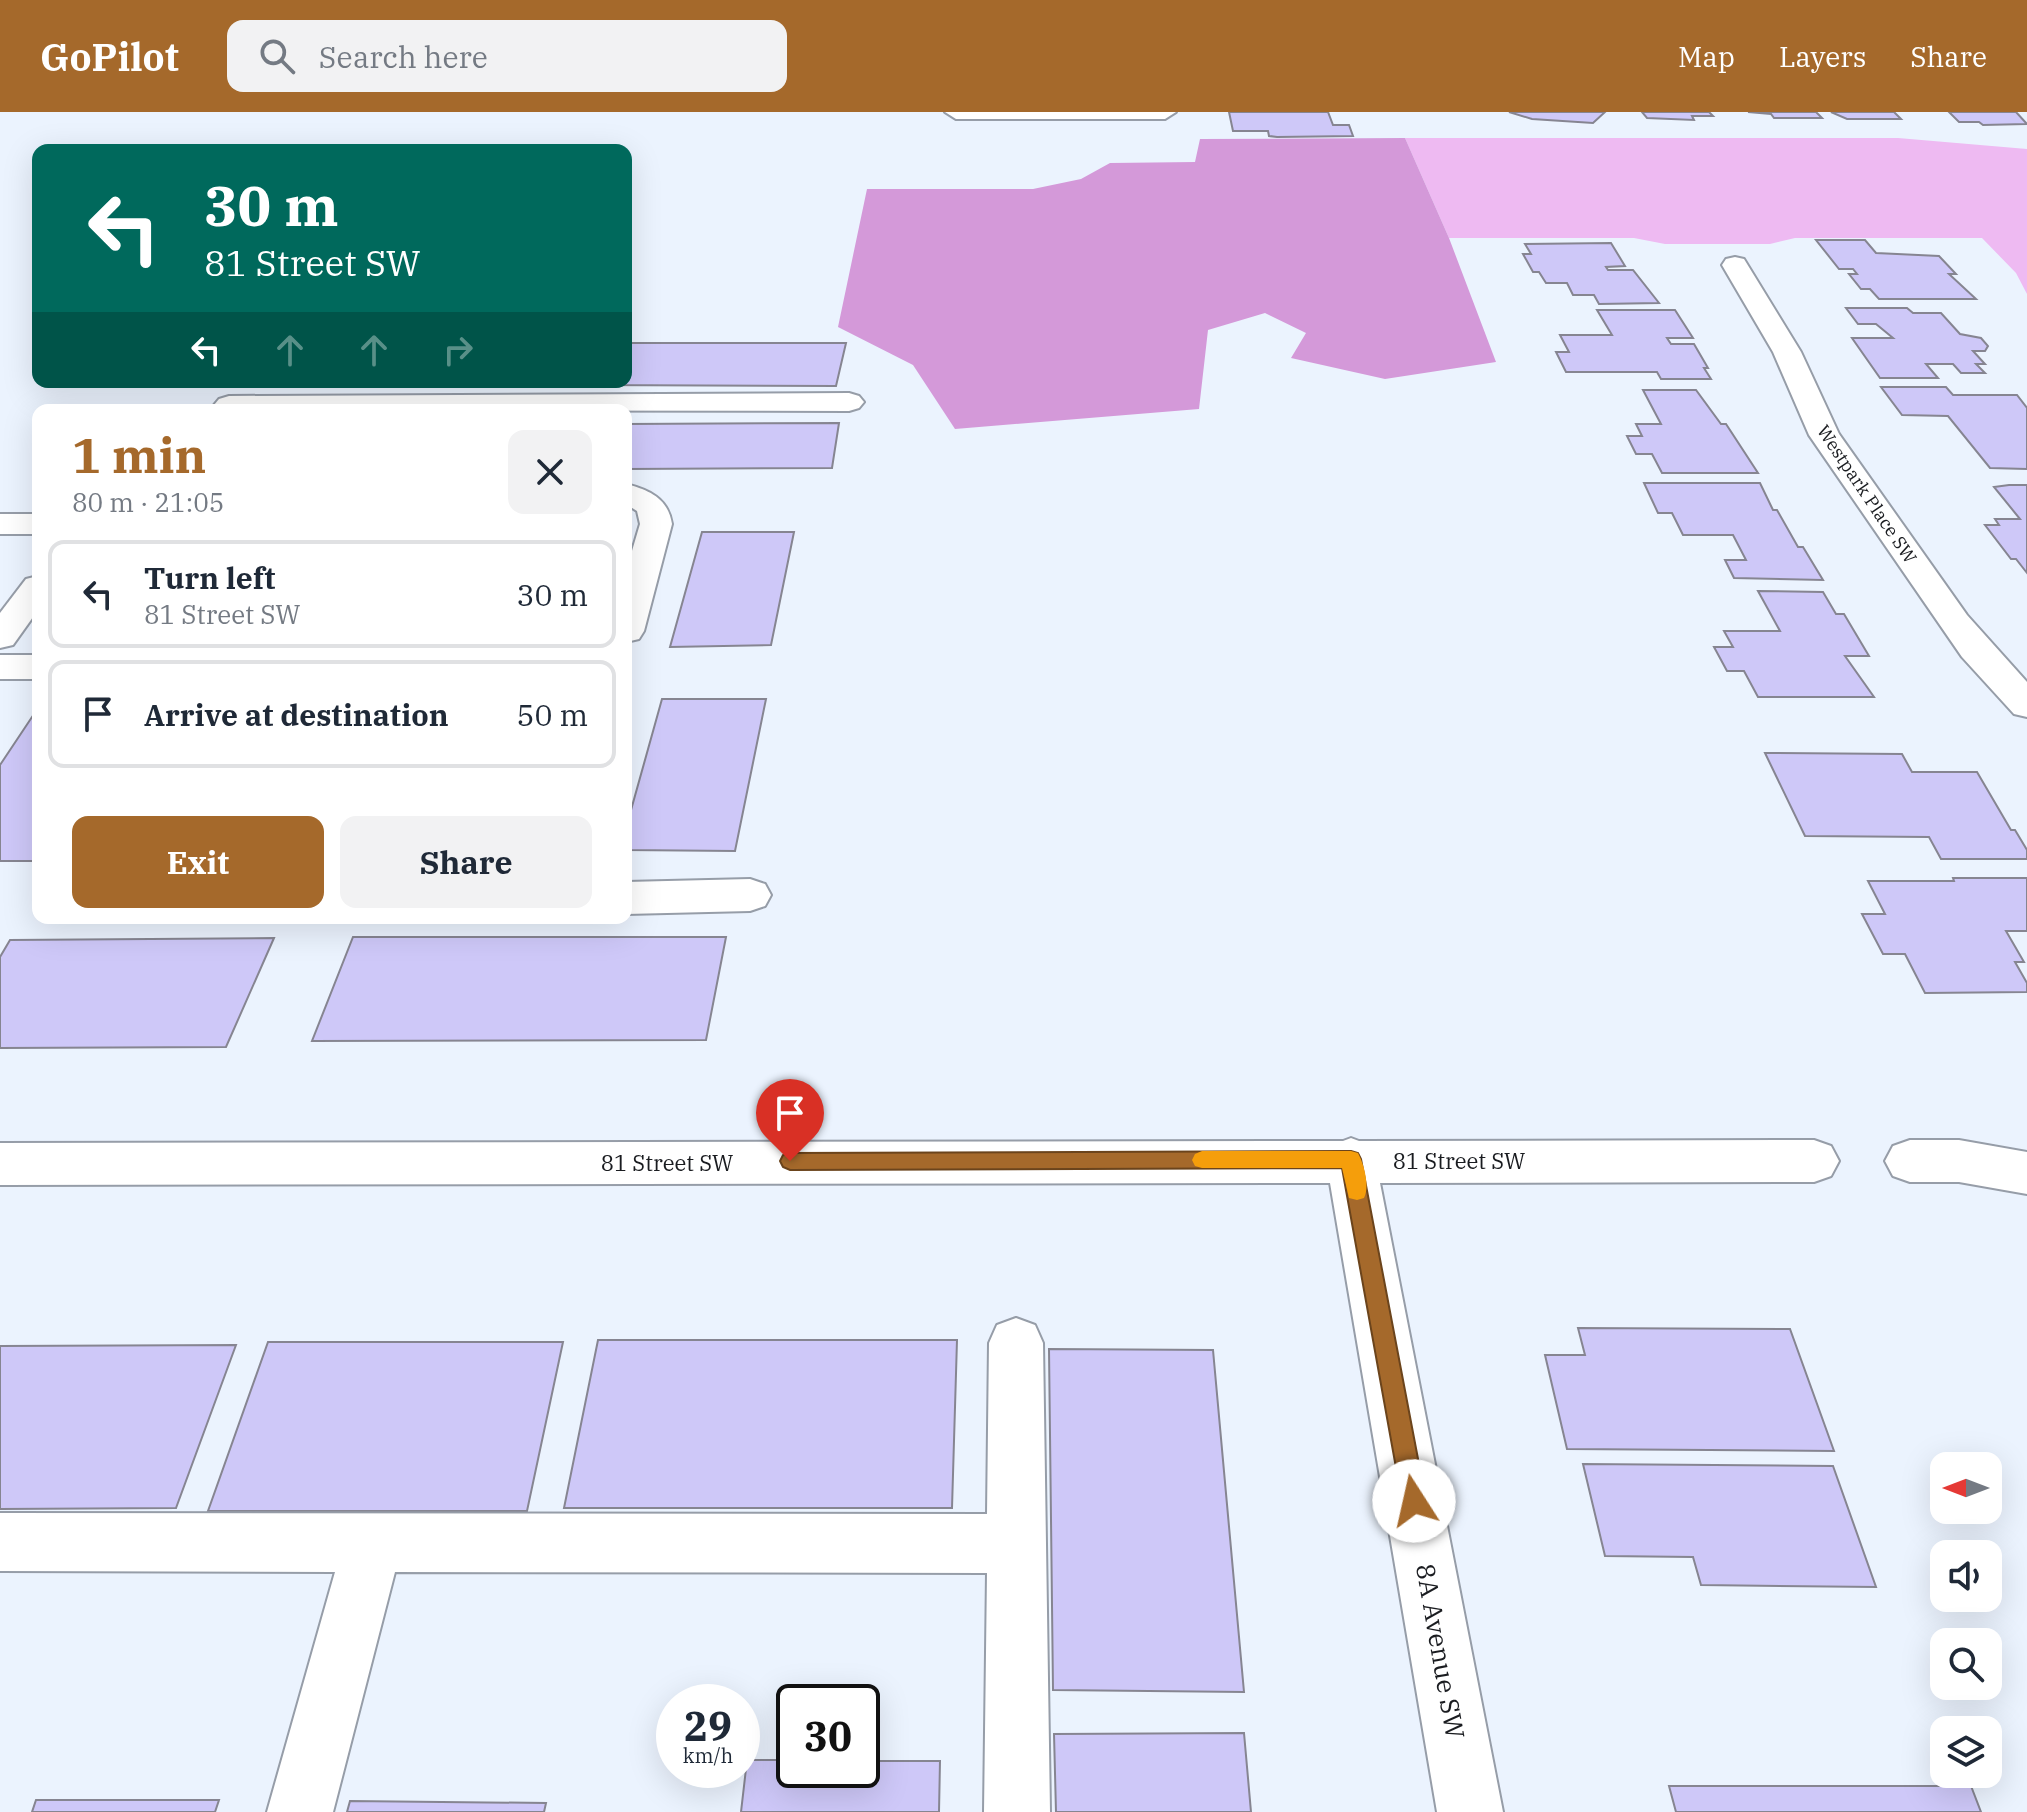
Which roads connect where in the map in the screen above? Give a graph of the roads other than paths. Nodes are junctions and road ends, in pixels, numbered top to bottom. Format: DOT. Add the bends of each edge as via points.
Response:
graph roads {
  1 [pos="956,112"];
  2 [pos="1165,112"];
  3 [pos="1735,265"];
  4 [pos="849,402"];
  5 [pos="632,405"];
  6 [pos="632,496"];
  7 [pos="0,524"];
  8 [pos="32,524"];
  9 [pos="32,594"];
  10 [pos="632,610"];
  11 [pos="0,637"];
  12 [pos="0,667"];
  13 [pos="32,667"];
  14 [pos="2027,705"];
  15 [pos="750,895"];
  16 [pos="632,898"];
  17 [pos="2027,1145"];
  18 [pos="1351,1159"];
  19 [pos="1814,1161"];
  20 [pos="1910,1161"];
  21 [pos="1959,1161"];
  22 [pos="0,1164"];
  23 [pos="2027,1173"];
  24 [pos="1016,1343"];
  25 [pos="0,1542"];
  26 [pos="373,1543"];
  27 [pos="1016,1544"];
  28 [pos="300,1812"];
  29 [pos="1017,1812"];
  30 [pos="1470,1812"];
  1 -- 2 [label="street"];
  3 -- 14 [label="street, Westpark Place SW" via="1787,352 1824,435 1955,623"];
  4 -- 5 [label="street"];
  6 -- 10 [label="street" via="647,502 656,524"];
  7 -- 8 [label="street"];
  9 -- 11 [label="street"];
  12 -- 13 [label="street"];
  15 -- 16 [label="street"];
  17 -- 21 [label="street"];
  18 -- 19 [label="street, 81 Street SW"];
  18 -- 22 [label="street, 81 Street SW"];
  18 -- 30 [label="street, 8A Avenue SW"];
  20 -- 21 [label="street"];
  21 -- 23 [label="street"];
  24 -- 27 [label="street"];
  25 -- 26 [label="street"];
  26 -- 27 [label="street"];
  26 -- 28 [label="street"];
  27 -- 29 [label="street"];
}
